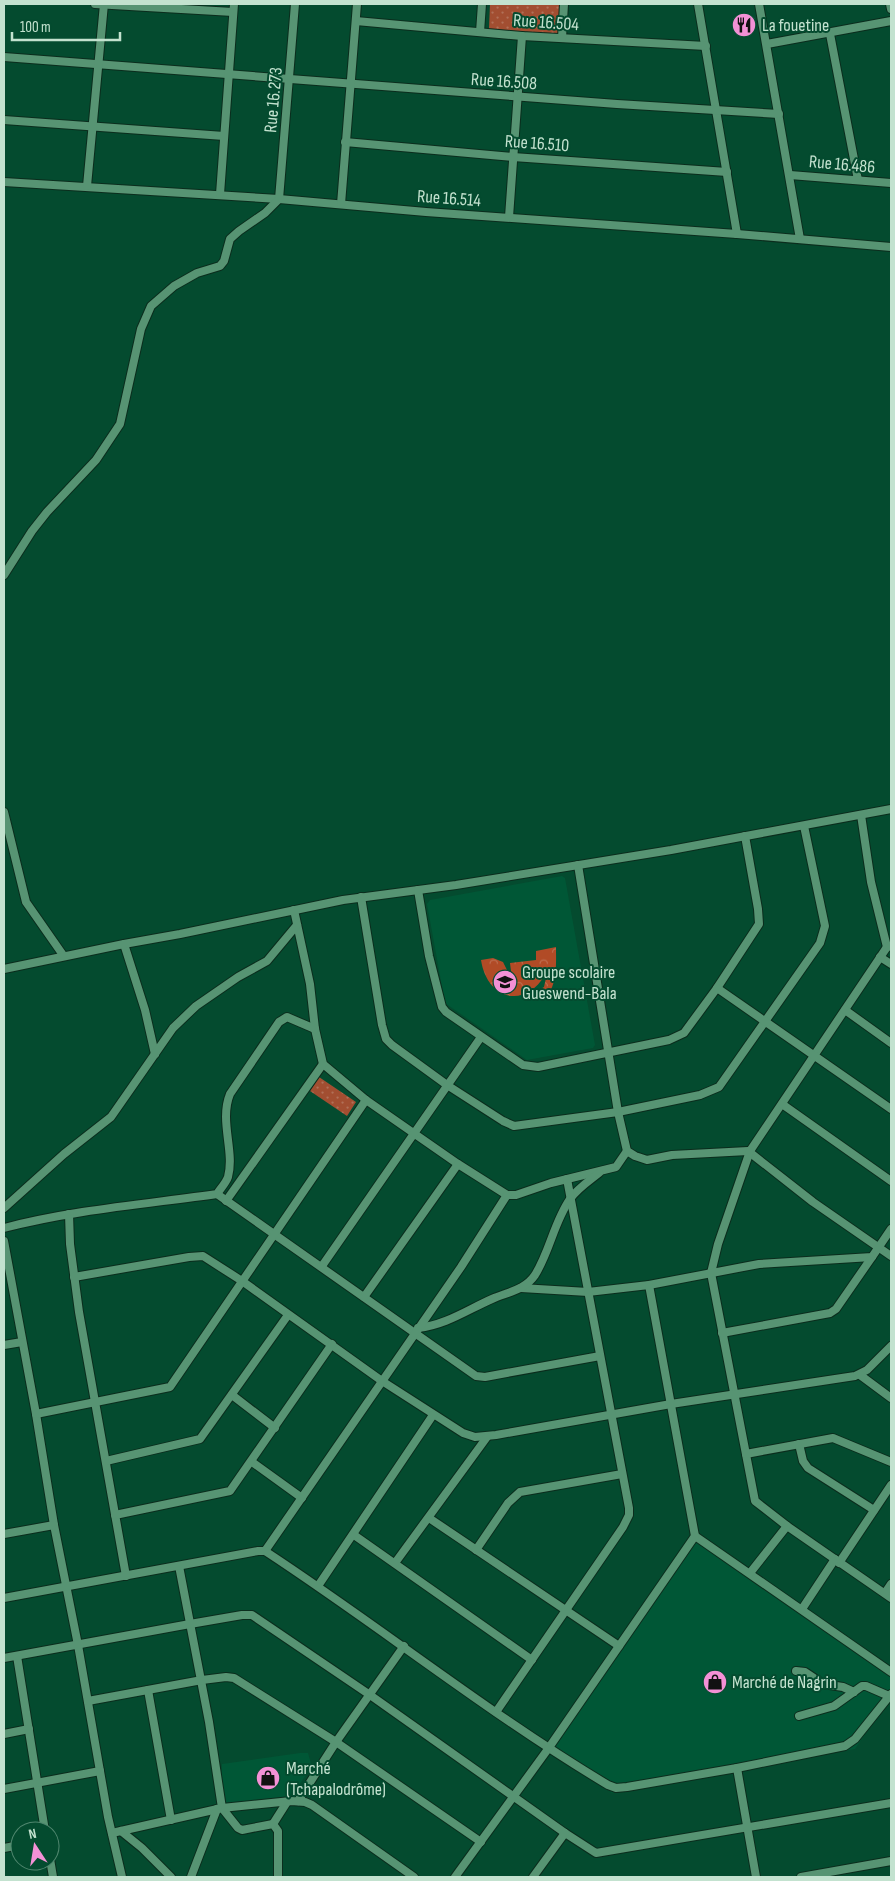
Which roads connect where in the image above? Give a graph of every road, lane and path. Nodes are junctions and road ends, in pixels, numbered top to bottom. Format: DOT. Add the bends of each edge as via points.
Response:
graph roads {
  1 [pos="95,4"];
  2 [pos="104,4"];
  3 [pos="295,4"];
  4 [pos="357,4"];
  5 [pos="482,4"];
  6 [pos="564,4"];
  7 [pos="698,4"];
  8 [pos="759,4"];
  9 [pos="890,4"];
  10 [pos="145,5"];
  11 [pos="233,8"];
  12 [pos="891,9"];
  13 [pos="356,20"];
  14 [pos="891,24"];
  15 [pos="480,32"];
  16 [pos="830,34"];
  17 [pos="522,36"];
  18 [pos="562,38"];
  19 [pos="767,44"];
  20 [pos="706,46"];
  21 [pos="4,57"];
  22 [pos="98,66"];
  23 [pos="228,76"];
  24 [pos="290,79"];
  25 [pos="350,84"];
  26 [pos="517,97"];
  27 [pos="717,111"];
  28 [pos="779,114"];
  29 [pos="4,120"];
  30 [pos="93,126"];
  31 [pos="224,136"];
  32 [pos="346,142"];
  33 [pos="513,157"];
  34 [pos="727,172"];
  35 [pos="790,175"];
  36 [pos="858,180"];
  37 [pos="4,182"];
  38 [pos="891,183"];
  39 [pos="88,186"];
  40 [pos="220,194"];
  41 [pos="279,199"];
  42 [pos="340,204"];
  43 [pos="509,217"];
  44 [pos="737,234"];
  45 [pos="800,239"];
  46 [pos="891,247"];
  47 [pos="4,575"];
  48 [pos="891,809"];
  49 [pos="4,812"];
  50 [pos="861,815"];
  51 [pos="804,826"];
  52 [pos="745,836"];
  53 [pos="578,865"];
  54 [pos="418,890"];
  55 [pos="361,897"];
  56 [pos="294,910"];
  57 [pos="297,925"];
  58 [pos="124,944"];
  59 [pos="889,947"];
  60 [pos="63,955"];
  61 [pos="880,957"];
  62 [pos="891,964"];
  63 [pos="4,969"];
  64 [pos="717,988"];
  65 [pos="845,1010"];
  66 [pos="765,1020"];
  67 [pos="315,1029"];
  68 [pos="481,1037"];
  69 [pos="891,1043"];
  70 [pos="608,1053"];
  71 [pos="154,1054"];
  72 [pos="814,1056"];
  73 [pos="323,1064"];
  74 [pos="448,1085"];
  75 [pos="366,1100"];
  76 [pos="782,1104"];
  77 [pos="891,1109"];
  78 [pos="618,1112"];
  79 [pos="414,1133"];
  80 [pos="627,1150"];
  81 [pos="750,1152"];
  82 [pos="458,1164"];
  83 [pos="600,1172"];
  84 [pos="567,1179"];
  85 [pos="891,1180"];
  86 [pos="216,1194"];
  87 [pos="507,1195"];
  88 [pos="570,1200"];
  89 [pos="226,1201"];
  90 [pos="4,1208"];
  91 [pos="69,1214"];
  92 [pos="4,1228"];
  93 [pos="891,1229"];
  94 [pos="275,1235"];
  95 [pos="4,1241"];
  96 [pos="879,1247"];
  97 [pos="891,1256"];
  98 [pos="872,1258"];
  99 [pos="322,1266"];
  100 [pos="711,1273"];
  101 [pos="74,1277"];
  102 [pos="242,1281"];
  103 [pos="649,1285"];
  104 [pos="521,1288"];
  105 [pos="588,1292"];
  106 [pos="364,1297"];
  107 [pos="288,1315"];
  108 [pos="417,1330"];
  109 [pos="722,1333"];
  110 [pos="22,1342"];
  111 [pos="332,1344"];
  112 [pos="4,1345"];
  113 [pos="891,1346"];
  114 [pos="600,1356"];
  115 [pos="860,1375"];
  116 [pos="382,1381"];
  117 [pos="734,1393"];
  118 [pos="232,1395"];
  119 [pos="891,1398"];
  120 [pos="95,1403"];
  121 [pos="671,1404"];
  122 [pos="36,1414"];
  123 [pos="611,1414"];
  124 [pos="434,1415"];
  125 [pos="275,1428"];
  126 [pos="486,1437"];
  127 [pos="799,1444"];
  128 [pos="746,1454"];
  129 [pos="106,1461"];
  130 [pos="252,1462"];
  131 [pos="891,1462"];
  132 [pos="622,1474"];
  133 [pos="891,1485"];
  134 [pos="302,1498"];
  135 [pos="874,1510"];
  136 [pos="115,1515"];
  137 [pos="429,1518"];
  138 [pos="54,1525"];
  139 [pos="787,1526"];
  140 [pos="4,1534"];
  141 [pos="354,1535"];
  142 [pos="695,1536"];
  143 [pos="476,1550"];
  144 [pos="266,1551"];
  145 [pos="837,1561"];
  146 [pos="395,1563"];
  147 [pos="179,1566"];
  148 [pos="750,1573"];
  149 [pos="126,1576"];
  150 [pos="891,1584"];
  151 [pos="318,1586"];
  152 [pos="66,1587"];
  153 [pos="888,1596"];
  154 [pos="4,1598"];
  155 [pos="802,1610"];
  156 [pos="566,1611"];
  157 [pos="190,1624"];
  158 [pos="78,1645"];
  159 [pos="404,1646"];
  160 [pos="618,1646"];
  161 [pos="16,1656"];
  162 [pos="4,1658"];
  163 [pos="532,1660"];
  164 [pos="796,1670"];
  165 [pos="891,1672"];
  166 [pos="202,1680"];
  167 [pos="148,1690"];
  168 [pos="854,1692"];
  169 [pos="370,1694"];
  170 [pos="890,1695"];
  171 [pos="88,1701"];
  172 [pos="496,1712"];
  173 [pos="799,1716"];
  174 [pos="29,1729"];
  175 [pos="4,1734"];
  176 [pos="336,1742"];
  177 [pos="548,1748"];
  178 [pos="737,1768"];
  179 [pos="100,1771"];
  180 [pos="38,1783"];
  181 [pos="4,1789"];
  182 [pos="514,1797"];
  183 [pos="298,1801"];
  184 [pos="287,1802"];
  185 [pos="891,1803"];
  186 [pos="219,1808"];
  187 [pos="171,1820"];
  188 [pos="44,1821"];
  189 [pos="273,1824"];
  190 [pos="748,1828"];
  191 [pos="121,1831"];
  192 [pos="112,1833"];
  193 [pos="564,1833"];
  194 [pos="481,1842"];
  195 [pos="891,1861"];
  196 [pos="122,1877"];
  197 [pos="172,1877"];
  198 [pos="191,1877"];
  199 [pos="278,1877"];
  200 [pos="414,1877"];
  201 [pos="455,1877"];
  202 [pos="533,1877"];
  203 [pos="756,1877"];
  204 [pos="800,1877"];
  1 -- 2 [label="street"];
  2 -- 10 [label="street"];
  2 -- 22 [label="street"];
  3 -- 24 [label="street, Rue 16.273"];
  4 -- 13 [label="street"];
  5 -- 15 [label="street"];
  6 -- 18 [label="street"];
  7 -- 20 [label="street"];
  8 -- 19 [label="street"];
  9 -- 12 [label="street"];
  10 -- 11 [label="street"];
  11 -- 23 [label="street"];
  13 -- 15 [label="street, Rue 16.504"];
  13 -- 25 [label="street"];
  14 -- 16 [label="street"];
  15 -- 17 [label="street, Rue 16.504"];
  16 -- 19 [label="street"];
  16 -- 36 [label="street"];
  17 -- 18 [label="street, Rue 16.504"];
  17 -- 26 [label="street"];
  18 -- 20 [label="street, Rue 16.504"];
  19 -- 28 [label="street"];
  20 -- 27 [label="street"];
  21 -- 22 [label="street, Rue 16.508"];
  22 -- 23 [label="street, Rue 16.508"];
  22 -- 30 [label="street"];
  23 -- 24 [label="street, Rue 16.508"];
  23 -- 31 [label="street"];
  24 -- 25 [label="street, Rue 16.508"];
  24 -- 41 [label="street, Rue 16.273"];
  25 -- 26 [label="street, Rue 16.508"];
  25 -- 32 [label="street"];
  26 -- 27 [label="street, Rue 16.508"];
  26 -- 33 [label="street"];
  27 -- 28 [label="street, Rue 16.508"];
  27 -- 34 [label="street"];
  28 -- 35 [label="street"];
  29 -- 30 [label="street"];
  30 -- 31 [label="street"];
  30 -- 39 [label="street"];
  31 -- 40 [label="street"];
  32 -- 33 [label="street, Rue 16.510"];
  32 -- 42 [label="street"];
  33 -- 34 [label="street, Rue 16.510"];
  33 -- 43 [label="street"];
  34 -- 44 [label="street"];
  35 -- 36 [label="street, Rue 16.486"];
  35 -- 45 [label="street"];
  36 -- 38 [label="street, Rue 16.486"];
  37 -- 39 [label="street, Rue 16.514"];
  39 -- 40 [label="street, Rue 16.514"];
  40 -- 41 [label="street, Rue 16.514"];
  41 -- 42 [label="street, Rue 16.514"];
  41 -- 47 [label="street" via="266,213 230,238 222,264 174,286 151,306 141,329 120,424 96,460 47,512"];
  42 -- 43 [label="street, Rue 16.514"];
  43 -- 44 [label="street, Rue 16.514"];
  44 -- 45 [label="street, Rue 16.514"];
  45 -- 46 [label="street, Rue 16.514"];
  48 -- 50 [label="street"];
  49 -- 60 [label="street" via="28,905"];
  50 -- 51 [label="street"];
  50 -- 59 [label="street" via="871,882"];
  51 -- 52 [label="street"];
  51 -- 66 [label="street" via="825,926 820,943"];
  52 -- 53 [label="street"];
  52 -- 64 [label="street" via="760,920"];
  53 -- 54 [label="street"];
  53 -- 70 [label="street"];
  54 -- 55 [label="street"];
  54 -- 68 [label="street" via="440,1004"];
  55 -- 56 [label="street"];
  55 -- 74 [label="street" via="386,1039"];
  56 -- 57 [label="street"];
  56 -- 58 [label="street"];
  57 -- 67 [label="street" via="310,984"];
  57 -- 71 [label="street" via="267,961 196,1006 173,1028"];
  58 -- 60 [label="street"];
  58 -- 71 [label="street" via="146,1010"];
  59 -- 61 [label="street"];
  60 -- 63 [label="street"];
  61 -- 62 [label="street"];
  61 -- 65 [label="street"];
  64 -- 66 [label="street"];
  64 -- 70 [label="street" via="679,1037"];
  65 -- 69 [label="street"];
  65 -- 72 [label="street"];
  66 -- 72 [label="street"];
  66 -- 78 [label="street" via="723,1082 714,1090"];
  67 -- 73 [label="street"];
  67 -- 86 [label="street" via="286,1017 279,1022 230,1094 226,1107 228,1179"];
  68 -- 70 [label="street" via="523,1065 532,1067"];
  68 -- 74 [label="street"];
  70 -- 78 [label="street"];
  71 -- 90 [label="street" via="111,1117"];
  72 -- 76 [label="street"];
  72 -- 77 [label="street"];
  73 -- 75 [label="street"];
  73 -- 89 [label="street"];
  74 -- 78 [label="street" via="514,1126"];
  74 -- 79 [label="street"];
  75 -- 79 [label="street"];
  75 -- 94 [label="street"];
  76 -- 81 [label="street"];
  76 -- 85 [label="street"];
  78 -- 80 [label="street"];
  79 -- 82 [label="street"];
  79 -- 99 [label="street"];
  80 -- 81 [label="street" via="647,1160 683,1154"];
  80 -- 83 [label="street" via="616,1167"];
  81 -- 96 [label="street" via="813,1202"];
  81 -- 100 [label="street"];
  82 -- 87 [label="street"];
  82 -- 106 [label="street"];
  83 -- 84 [label="street"];
  83 -- 88 [label="street"];
  84 -- 87 [label="street"];
  84 -- 88 [label="street"];
  86 -- 89 [label="street"];
  86 -- 91 [label="street"];
  87 -- 108 [label="street"];
  88 -- 104 [label="street" via="539,1267"];
  88 -- 105 [label="street"];
  89 -- 94 [label="street"];
  91 -- 92 [label="street"];
  91 -- 101 [label="street"];
  93 -- 96 [label="street"];
  94 -- 99 [label="street"];
  94 -- 102 [label="street"];
  95 -- 110 [label="street"];
  96 -- 97 [label="street"];
  96 -- 98 [label="street"];
  98 -- 100 [label="street" via="759,1264"];
  98 -- 109 [label="street" via="830,1313"];
  99 -- 106 [label="street"];
  100 -- 103 [label="street"];
  100 -- 109 [label="street"];
  101 -- 102 [label="street" via="199,1256"];
  101 -- 120 [label="street"];
  102 -- 107 [label="street"];
  102 -- 120 [label="street" via="170,1387"];
  103 -- 105 [label="street"];
  103 -- 121 [label="street"];
  104 -- 105 [label="street"];
  104 -- 108 [label="street" via="437,1325"];
  105 -- 114 [label="street"];
  106 -- 108 [label="street"];
  107 -- 111 [label="street"];
  107 -- 118 [label="street"];
  108 -- 114 [label="street" via="468,1372 480,1377"];
  108 -- 116 [label="street"];
  109 -- 117 [label="street"];
  110 -- 112 [label="street"];
  110 -- 122 [label="street"];
  111 -- 116 [label="street"];
  111 -- 125 [label="street"];
  113 -- 115 [label="street"];
  114 -- 123 [label="street"];
  115 -- 117 [label="street"];
  115 -- 119 [label="street"];
  116 -- 124 [label="street"];
  116 -- 134 [label="street"];
  117 -- 121 [label="street"];
  117 -- 128 [label="street"];
  118 -- 125 [label="street"];
  118 -- 129 [label="street" via="198,1441"];
  120 -- 122 [label="street"];
  120 -- 129 [label="street"];
  121 -- 123 [label="street"];
  121 -- 142 [label="street"];
  122 -- 138 [label="street"];
  123 -- 126 [label="street"];
  123 -- 132 [label="street"];
  124 -- 126 [label="street" via="467,1435"];
  124 -- 141 [label="street"];
  125 -- 130 [label="street"];
  126 -- 137 [label="street"];
  127 -- 128 [label="street"];
  127 -- 131 [label="street" via="833,1438"];
  127 -- 135 [label="street" via="802,1461 808,1468"];
  128 -- 139 [label="street" via="755,1501"];
  129 -- 136 [label="street"];
  130 -- 134 [label="street"];
  130 -- 136 [label="street" via="228,1492"];
  132 -- 143 [label="street" via="520,1492 508,1503"];
  132 -- 156 [label="street" via="628,1518"];
  133 -- 135 [label="street"];
  134 -- 144 [label="street"];
  135 -- 145 [label="street"];
  136 -- 149 [label="street"];
  137 -- 143 [label="street"];
  137 -- 146 [label="street"];
  138 -- 140 [label="street"];
  138 -- 152 [label="street"];
  139 -- 145 [label="street"];
  139 -- 148 [label="street"];
  141 -- 146 [label="street"];
  141 -- 151 [label="street"];
  142 -- 148 [label="street"];
  142 -- 160 [label="street"];
  143 -- 156 [label="street"];
  144 -- 147 [label="street"];
  144 -- 151 [label="street"];
  145 -- 153 [label="street"];
  145 -- 155 [label="street"];
  146 -- 163 [label="street"];
  147 -- 149 [label="street"];
  147 -- 157 [label="street"];
  148 -- 155 [label="street"];
  149 -- 152 [label="street"];
  150 -- 153 [label="street"];
  151 -- 159 [label="street"];
  152 -- 154 [label="street"];
  152 -- 158 [label="street"];
  155 -- 165 [label="street"];
  156 -- 160 [label="street"];
  156 -- 163 [label="street"];
  157 -- 158 [label="street"];
  157 -- 166 [label="street"];
  157 -- 169 [label="street" via="242,1615 256,1617"];
  158 -- 161 [label="street"];
  158 -- 171 [label="street"];
  159 -- 169 [label="street"];
  159 -- 172 [label="street"];
  160 -- 177 [label="street"];
  161 -- 162 [label="street"];
  161 -- 174 [label="street"];
  163 -- 172 [label="street"];
  164 -- 168 [label="street" via="823,1684"];
  166 -- 167 [label="street"];
  166 -- 176 [label="street" via="234,1678"];
  166 -- 186 [label="street"];
  167 -- 171 [label="street"];
  167 -- 187 [label="street"];
  168 -- 170 [label="street" via="866,1686"];
  168 -- 173 [label="street" via="834,1706"];
  169 -- 176 [label="street"];
  169 -- 182 [label="street"];
  170 -- 178 [label="street" via="855,1739 845,1746"];
  171 -- 179 [label="street"];
  172 -- 177 [label="street"];
  174 -- 175 [label="street"];
  174 -- 180 [label="street"];
  176 -- 183 [label="street"];
  176 -- 194 [label="street"];
  177 -- 178 [label="street" via="616,1788"];
  177 -- 182 [label="street"];
  178 -- 190 [label="street"];
  179 -- 180 [label="street"];
  179 -- 192 [label="street"];
  180 -- 181 [label="street"];
  180 -- 188 [label="street"];
  182 -- 193 [label="street"];
  182 -- 194 [label="street"];
  183 -- 184 [label="street"];
  183 -- 200 [label="street" via="312,1805"];
  184 -- 186 [label="street"];
  184 -- 189 [label="street"];
  185 -- 190 [label="street"];
  186 -- 187 [label="street"];
  186 -- 189 [label="street" via="242,1830"];
  186 -- 198 [label="street"];
  187 -- 191 [label="street"];
  189 -- 199 [label="street" via="278,1831"];
  190 -- 193 [label="street" via="600,1853 592,1852"];
  190 -- 203 [label="street"];
  191 -- 192 [label="street"];
  191 -- 197 [label="street"];
  192 -- 196 [label="street"];
  193 -- 202 [label="street"];
  194 -- 201 [label="street"];
  195 -- 204 [label="street"];
}
